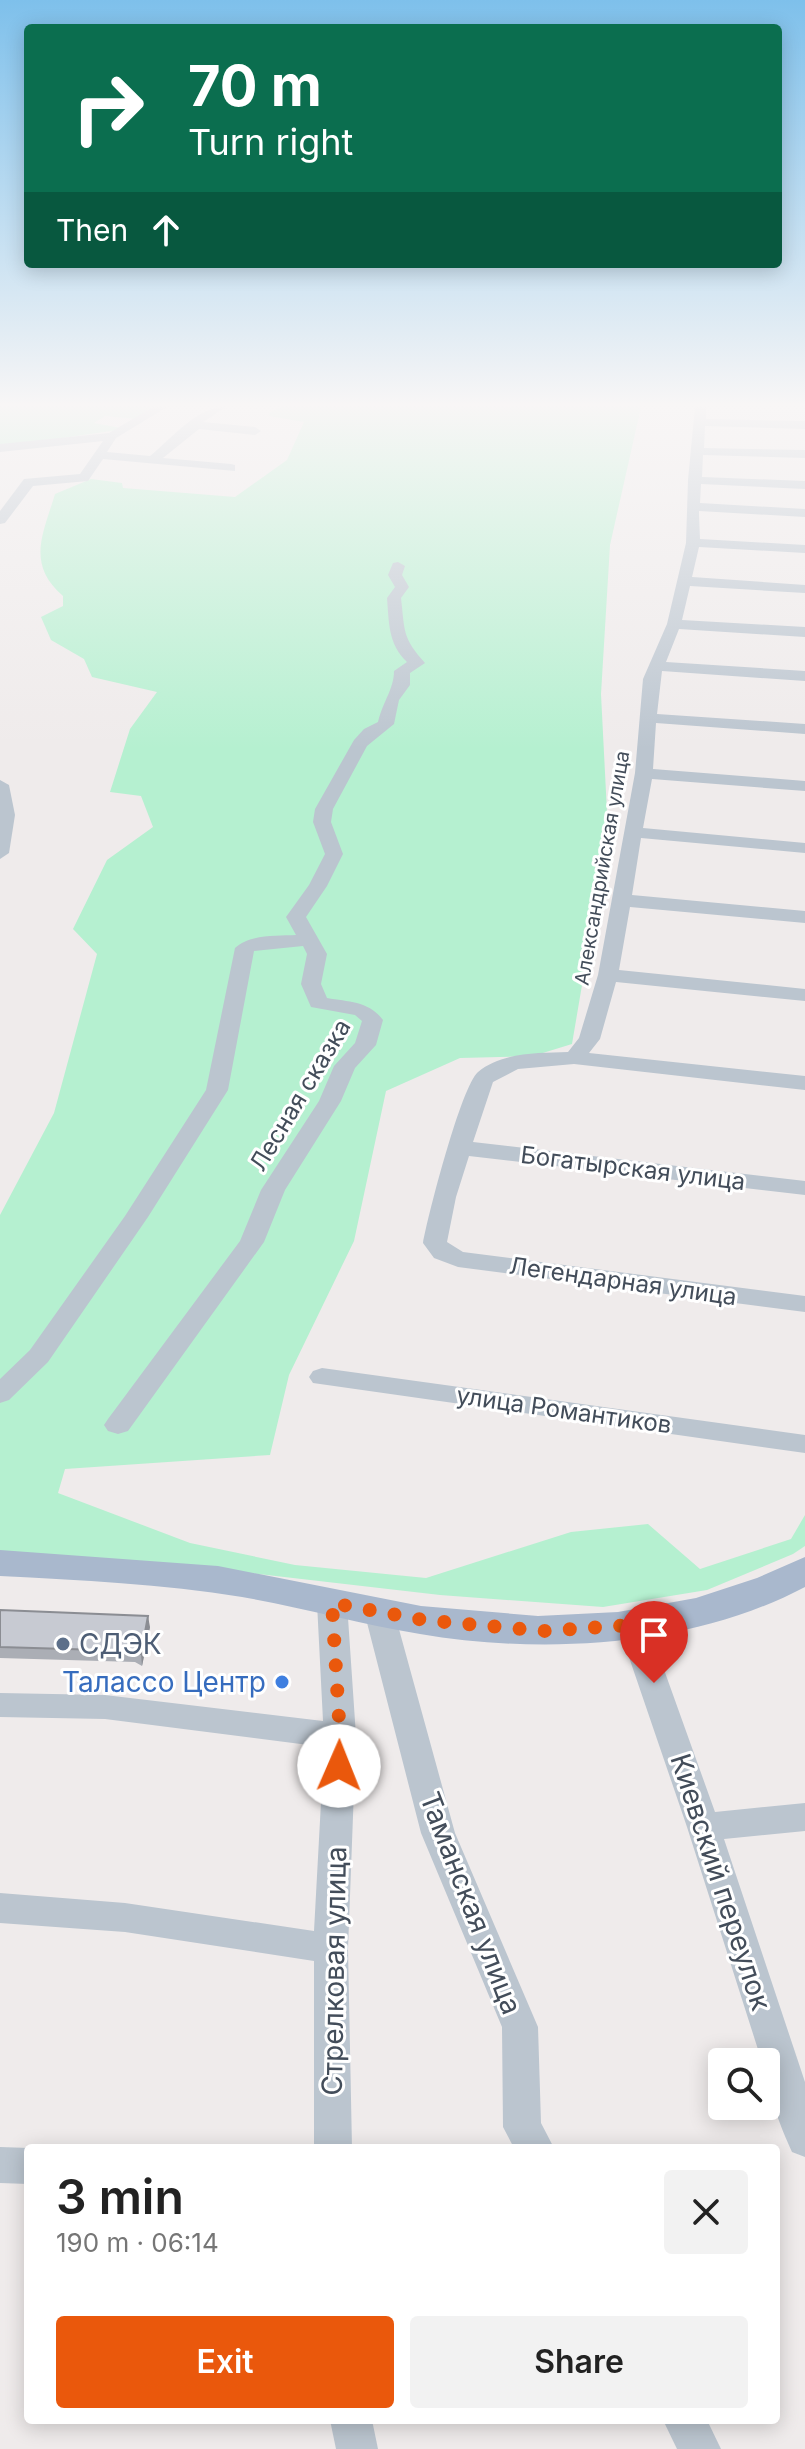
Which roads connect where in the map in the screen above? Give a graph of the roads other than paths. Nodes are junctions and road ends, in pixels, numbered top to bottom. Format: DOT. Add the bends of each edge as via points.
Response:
graph roads {
  1 [pos="694,521"];
  2 [pos="693,543"];
  3 [pos="805,549"];
  4 [pos="398,566"];
  5 [pos="685,581"];
  6 [pos="805,589"];
  7 [pos="674,624"];
  8 [pos="805,632"];
  9 [pos="657,666"];
  10 [pos="805,676"];
  11 [pos="649,718"];
  12 [pos="805,729"];
  13 [pos="644,773"];
  14 [pos="0,785"];
  15 [pos="805,786"];
  16 [pos="632,832"];
  17 [pos="1,844"];
  18 [pos="805,848"];
  19 [pos="619,900"];
  20 [pos="805,917"];
  21 [pos="309,940"];
  22 [pos="608,975"];
  23 [pos="805,995"];
  24 [pos="574,1058"];
  25 [pos="805,1083"];
  26 [pos="462,1148"];
  27 [pos="805,1188"];
  28 [pos="805,1304"];
  29 [pos="322,1377"];
  30 [pos="0,1394"];
  31 [pos="118,1425"];
  32 [pos="805,1444"];
  33 [pos="0,1563"];
  34 [pos="798,1575"];
  35 [pos="332,1603"];
  36 [pos="379,1611"];
  37 [pos="633,1625"];
  38 [pos="0,1705"];
  39 [pos="340,1736"];
  40 [pos="805,1817"];
  41 [pos="704,1827"];
  42 [pos="0,1908"];
  43 [pos="331,1949"];
  44 [pos="805,2139"];
  45 [pos="333,2144"];
  46 [pos="533,2144"];
  47 [pos="0,2165"];
  48 [pos="24,2166"];
  49 [pos="352,2424"];
  50 [pos="686,2424"];
  51 [pos="357,2449"];
  52 [pos="700,2449"];
  1 -- 2 [label="street, Александрийская улица"];
  2 -- 3 [label="street"];
  2 -- 5 [label="street, Александрийская улица"];
  4 -- 21 [label="street, Лесная сказка" via="395,575 402,587 394,598 396,638 405,655 417,663 402,671 402,685 391,700 386,724 360,744 324,809 322,822 334,854 296,917"];
  5 -- 6 [label="street"];
  5 -- 7 [label="street, Александрийская улица"];
  7 -- 8 [label="street"];
  7 -- 9 [label="street, Александрийская улица"];
  9 -- 10 [label="street"];
  9 -- 11 [label="street, Александрийская улица"];
  11 -- 12 [label="street"];
  11 -- 13 [label="street, Александрийская улица"];
  13 -- 15 [label="street"];
  13 -- 16 [label="street, Александрийская улица"];
  14 -- 17 [label="street" via="6,815"];
  16 -- 18 [label="street"];
  16 -- 19 [label="street, Александрийская улица"];
  19 -- 20 [label="street"];
  19 -- 22 [label="street, Александрийская улица"];
  21 -- 30 [label="street" via="245,948 217,1090 39,1356"];
  21 -- 31 [label="street, Лесная сказка" via="317,954 311,984 318,1003 361,1010 373,1020 365,1045 345,1066 330,1101 273,1190 252,1242"];
  22 -- 23 [label="street"];
  22 -- 24 [label="street, Александрийская улица" via="589,1039"];
  24 -- 25 [label="street"];
  24 -- 26 [label="street" via="494,1069 483,1079"];
  26 -- 27 [label="street, Богатырская улица"];
  26 -- 28 [label="street, Легендарная улица" via="435,1243 443,1253"];
  29 -- 32 [label="street, улица Романтиков"];
  33 -- 35 [label="main road" via="220,1581"];
  34 -- 37 [label="main road" via="708,1610"];
  35 -- 36 [label="main road"];
  35 -- 39 [label="street, Стрелковая улица"];
  36 -- 37 [label="main road" via="543,1631"];
  36 -- 46 [label="street, Таманская улица" via="438,1833 520,2027 522,2127"];
  37 -- 41 [label="street, Киевский переулок"];
  38 -- 39 [label="street" via="105,1707"];
  39 -- 43 [label="street, Стрелковая улица"];
  40 -- 41 [label="street"];
  41 -- 44 [label="street, Киевский переулок"];
  42 -- 43 [label="street" via="136,1917"];
  43 -- 45 [label="street, Стрелковая улица"];
  47 -- 48 [label="street"];
  49 -- 51 [label="street"];
  50 -- 52 [label="street"];
}
